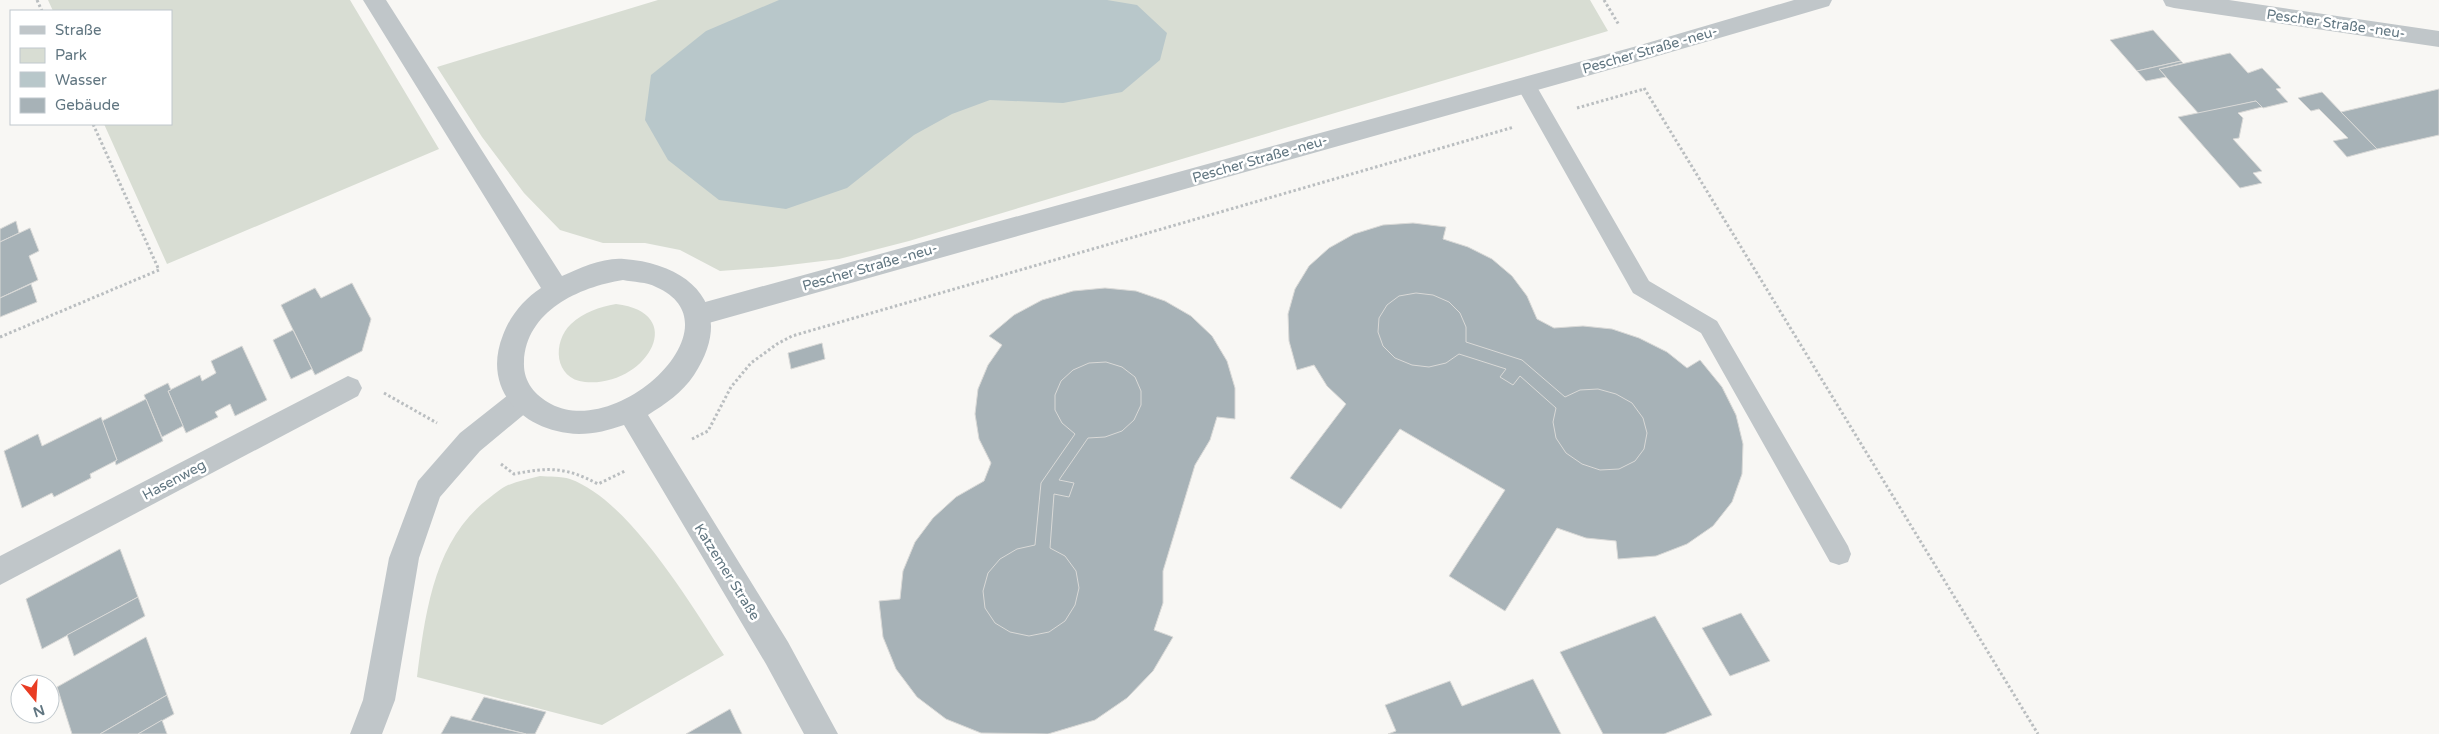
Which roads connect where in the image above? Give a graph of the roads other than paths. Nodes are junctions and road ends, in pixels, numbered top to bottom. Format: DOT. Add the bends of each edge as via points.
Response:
graph roads {
  1 [pos="374,0"];
  2 [pos="1821,0"];
  3 [pos="2174,0"];
  4 [pos="2439,39"];
  5 [pos="1526,84"];
  6 [pos="557,290"];
  7 [pos="698,315"];
  8 [pos="348,388"];
  9 [pos="523,398"];
  10 [pos="631,412"];
  11 [pos="1839,554"];
  12 [pos="0,571"];
  13 [pos="366,734"];
  14 [pos="822,734"];
  1 -- 6 [label="street"];
  2 -- 5 [label="street, Pescher Straße -neu-"];
  3 -- 4 [label="street, Pescher Straße -neu-"];
  5 -- 7 [label="street, Pescher Straße -neu-"];
  5 -- 11 [label="lane" via="1641,287 1709,327"];
  6 -- 7 [label="street" via="601,271 645,270 664,275 680,285 691,298"];
  6 -- 9 [label="street" via="532,313 517,334 511,352 514,385"];
  7 -- 10 [label="street" via="699,332 685,369 670,386"];
  8 -- 12 [label="street, Hasenweg"];
  9 -- 10 [label="street" via="550,417 569,422 589,422"];
  9 -- 13 [label="street" via="470,442 428,490 404,558 380,700"];
  10 -- 14 [label="street, Katzemer Straße" via="777,653"];
}
